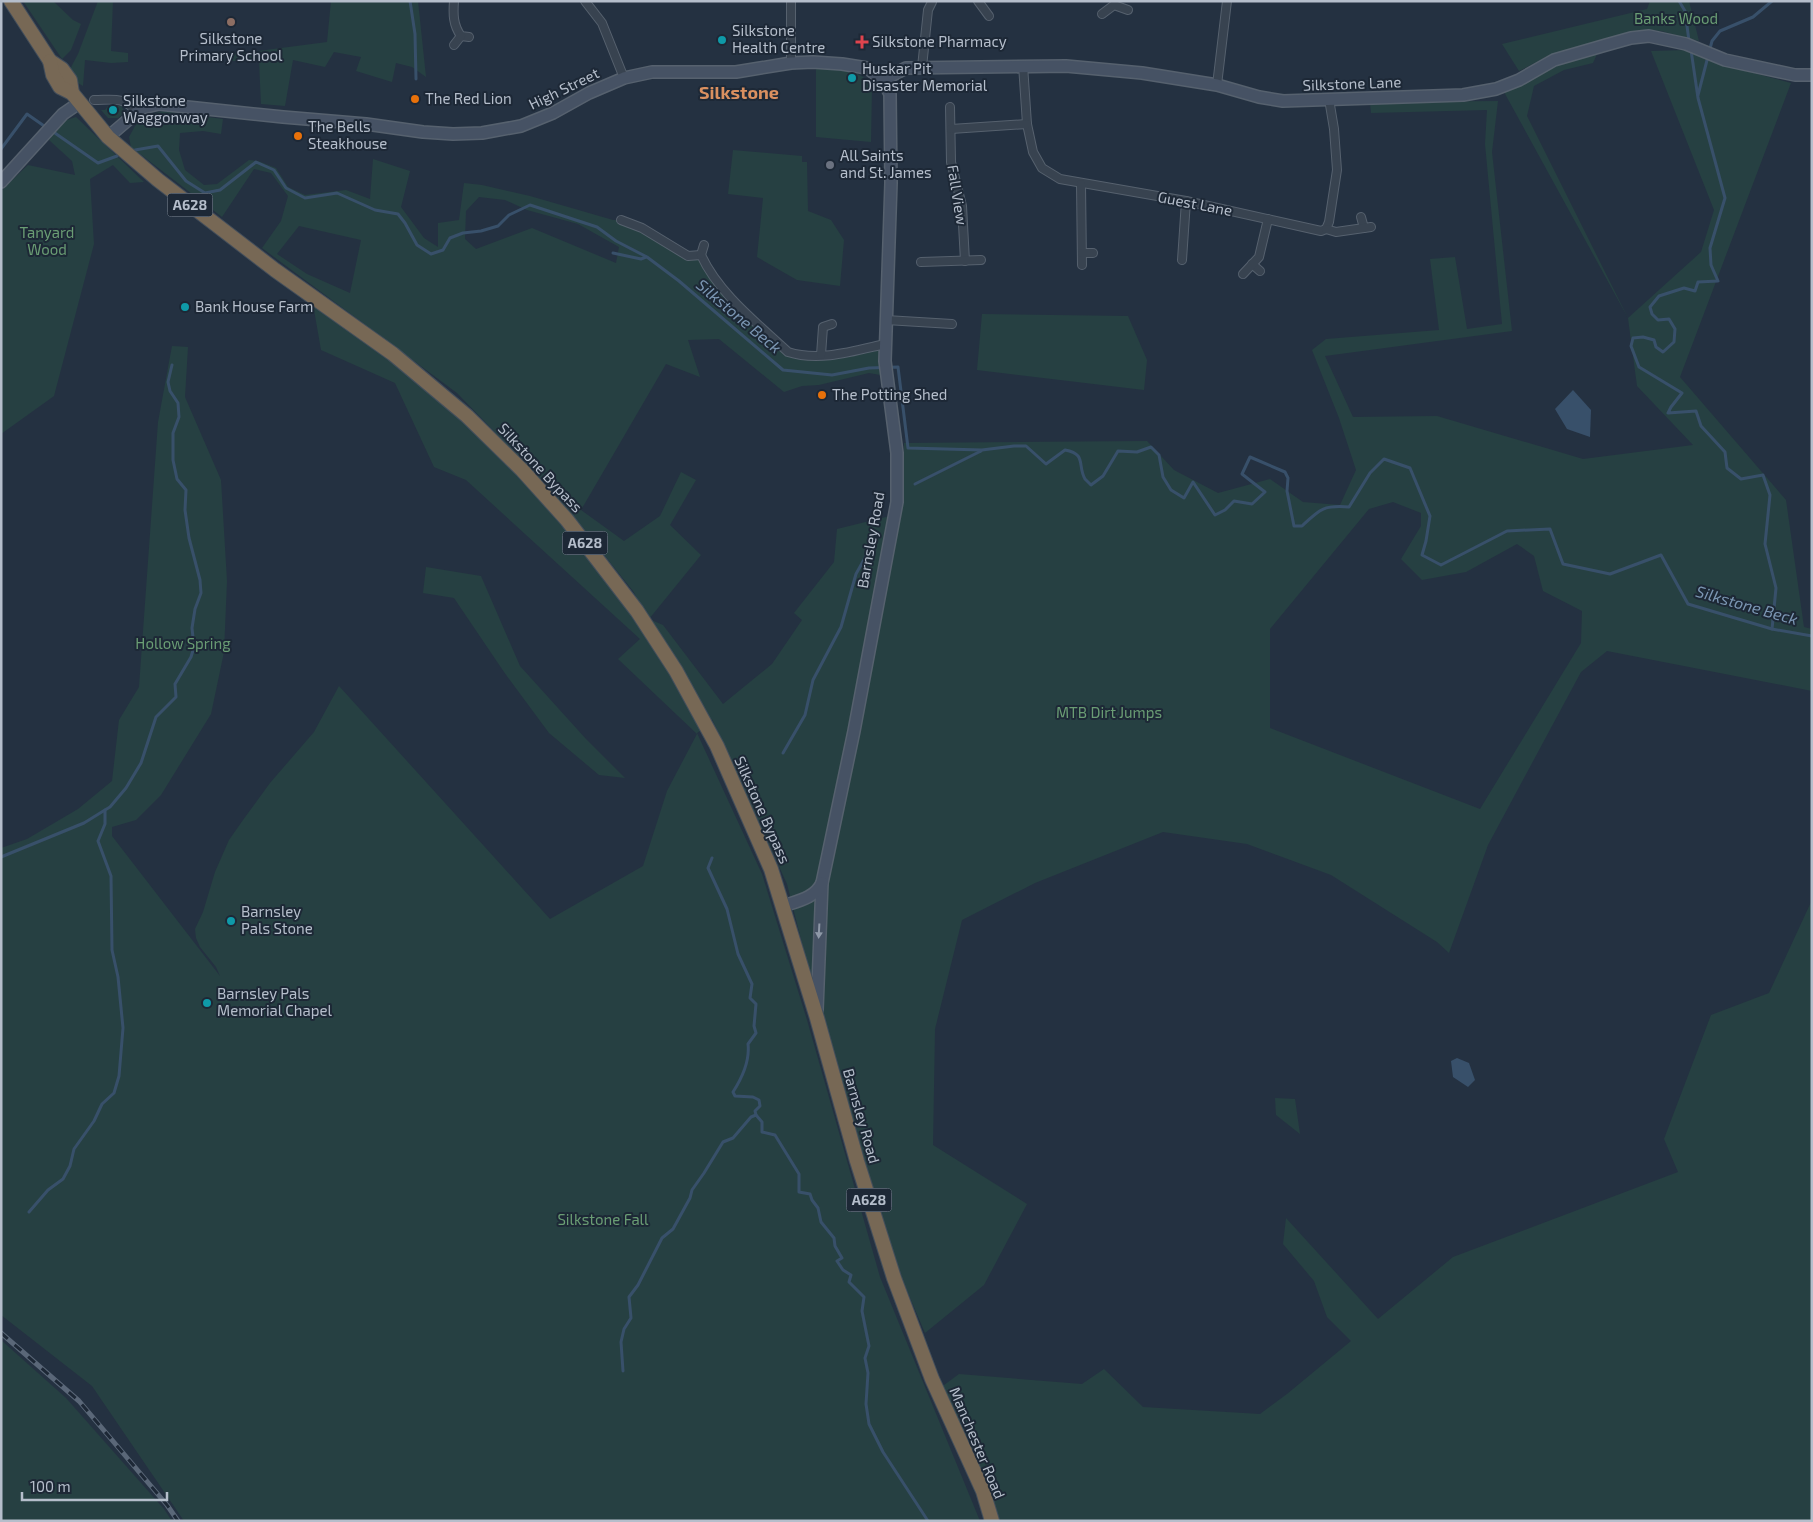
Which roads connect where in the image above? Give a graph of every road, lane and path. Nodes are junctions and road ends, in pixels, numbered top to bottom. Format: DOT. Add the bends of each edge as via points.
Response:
graph roads {
  1 [pos="11,1"];
  2 [pos="454,1"];
  3 [pos="585,1"];
  4 [pos="791,1"];
  5 [pos="932,1"];
  6 [pos="978,1"];
  7 [pos="1227,1"];
  8 [pos="1114,3"];
  9 [pos="1128,10"];
  10 [pos="1102,14"];
  11 [pos="988,16"];
  12 [pos="461,36"];
  13 [pos="469,38"];
  14 [pos="454,44"];
  15 [pos="791,63"];
  16 [pos="1023,65"];
  17 [pos="922,67"];
  18 [pos="1812,75"];
  19 [pos="624,78"];
  20 [pos="883,80"];
  21 [pos="1217,85"];
  22 [pos="76,98"];
  23 [pos="1329,99"];
  24 [pos="94,100"];
  25 [pos="950,107"];
  26 [pos="136,112"];
  27 [pos="1027,124"];
  28 [pos="951,128"];
  29 [pos="108,137"];
  30 [pos="1,182"];
  31 [pos="1081,184"];
  32 [pos="1186,201"];
  33 [pos="1361,217"];
  34 [pos="1268,219"];
  35 [pos="621,220"];
  36 [pos="1326,229"];
  37 [pos="704,245"];
  38 [pos="1183,248"];
  39 [pos="1193,249"];
  40 [pos="1082,253"];
  41 [pos="1093,253"];
  42 [pos="701,255"];
  43 [pos="981,260"];
  44 [pos="1182,260"];
  45 [pos="965,261"];
  46 [pos="921,262"];
  47 [pos="1252,264"];
  48 [pos="1082,265"];
  49 [pos="1260,271"];
  50 [pos="1243,274"];
  51 [pos="886,320"];
  52 [pos="832,324"];
  53 [pos="952,324"];
  54 [pos="885,344"];
  55 [pos="821,355"];
  56 [pos="822,883"];
  57 [pos="783,906"];
  58 [pos="817,1018"];
  59 [pos="932,1379"];
  60 [pos="992,1521"];
  1 -- 22 [label="highway, A628" via="50,60 70,80"];
  2 -- 12 [label="street" via="454,22"];
  3 -- 19 [label="street" via="602,23"];
  4 -- 15 [label="street"];
  5 -- 17 [label="street" via="928,10"];
  6 -- 11 [label="street"];
  7 -- 21 [label="street"];
  8 -- 9 [label="street"];
  8 -- 10 [label="street"];
  12 -- 13 [label="street"];
  12 -- 14 [label="street"];
  15 -- 19 [label="street, High Street" via="736,72 652,72"];
  15 -- 20 [label="street, High Street" via="867,68"];
  16 -- 17 [label="street, Silkstone Lane"];
  16 -- 21 [label="street, Silkstone Lane" via="1142,73"];
  16 -- 27 [label="street, Guest Lane"];
  17 -- 20 [label="street, Silkstone Lane" via="906,68"];
  18 -- 23 [label="street, Silkstone Lane" via="1795,75 1724,60 1686,44 1649,36 1554,60 1496,89 1463,95"];
  19 -- 26 [label="street, High Street" via="521,126 482,133 423,132 159,104"];
  20 -- 51 [label="street, Barnsley Road" via="890,94 891,183"];
  21 -- 23 [label="street, Silkstone Lane" via="1273,100"];
  22 -- 29 [label="highway, Silkstone Bypass / A628"];
  22 -- 30 [label="street"];
  23 -- 36 [label="street" via="1337,170 1330,222"];
  24 -- 26 [label="street" via="103,103 124,101"];
  25 -- 28 [label="street, Fall View"];
  26 -- 29 [label="street, High Street"];
  27 -- 28 [label="street"];
  27 -- 31 [label="street, Guest Lane" via="1032,152 1042,168 1060,179"];
  28 -- 45 [label="street, Fall View" via="952,162 962,206"];
  29 -- 57 [label="highway, Silkstone Bypass / A628" via="275,270 393,354 467,416 567,520 637,611 676,671 717,746 771,869"];
  31 -- 32 [label="street, Guest Lane"];
  31 -- 40 [label="street"];
  32 -- 34 [label="street, Guest Lane"];
  32 -- 38 [label="street"];
  33 -- 36 [label="street, Guest Lane" via="1368,228 1336,232"];
  34 -- 36 [label="street, Guest Lane" via="1321,231"];
  34 -- 47 [label="street" via="1259,257"];
  35 -- 42 [label="street" via="642,228 688,256"];
  37 -- 42 [label="street"];
  38 -- 39 [label="street"];
  38 -- 44 [label="street"];
  40 -- 41 [label="street"];
  40 -- 48 [label="street"];
  42 -- 55 [label="street" via="708,271 736,303 788,352"];
  43 -- 45 [label="street"];
  45 -- 46 [label="street"];
  47 -- 49 [label="street"];
  47 -- 50 [label="street"];
  51 -- 53 [label="street"];
  51 -- 54 [label="street, Barnsley Road"];
  52 -- 55 [label="street" via="819,327"];
  54 -- 55 [label="street"];
  54 -- 56 [label="street, Barnsley Road" via="897,454 897,502"];
  56 -- 57 [label="street" via="812,896"];
  56 -- 58 [label="street, Barnsley Road, one-way"];
  57 -- 58 [label="highway, Silkstone Bypass / A628"];
  58 -- 59 [label="highway, Barnsley Road / A628" via="894,1278"];
  59 -- 60 [label="highway, Manchester Road / A628" via="983,1490"];
}
